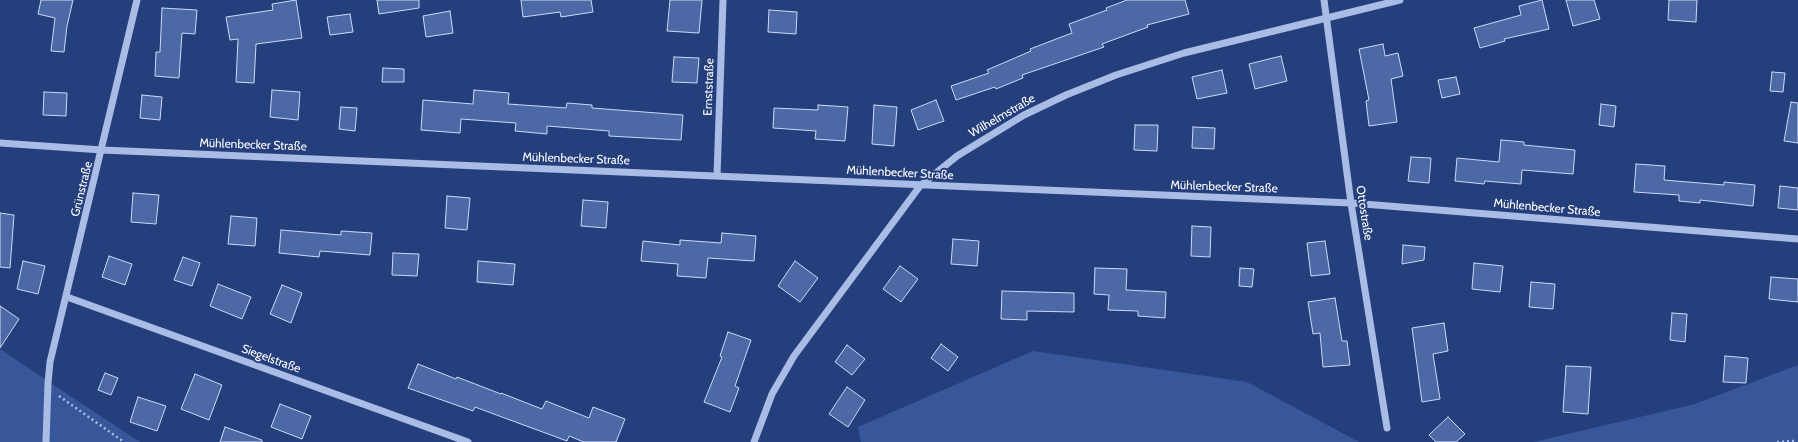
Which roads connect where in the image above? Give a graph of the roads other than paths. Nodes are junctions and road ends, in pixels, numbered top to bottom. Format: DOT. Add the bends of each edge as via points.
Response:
graph roads {
  1 [pos="137,0"];
  2 [pos="723,0"];
  3 [pos="1324,0"];
  4 [pos="1400,0"];
  5 [pos="1327,19"];
  6 [pos="0,143"];
  7 [pos="102,150"];
  8 [pos="717,176"];
  9 [pos="920,186"];
  10 [pos="1351,203"];
  11 [pos="1798,239"];
  12 [pos="67,297"];
  13 [pos="1387,428"];
  14 [pos="46,442"];
  15 [pos="468,442"];
  16 [pos="754,442"];
  1 -- 7 [label="street, Grünstraße"];
  2 -- 8 [label="street, Ernststraße"];
  3 -- 5 [label="street, Ottostraße"];
  4 -- 5 [label="street, Wilhelmstraße"];
  5 -- 9 [label="street, Wilhelmstraße" via="1170,57 1091,84 1005,126 957,156"];
  5 -- 10 [label="street, Ottostraße"];
  6 -- 7 [label="street, Mühlenbecker Straße"];
  7 -- 8 [label="street, Mühlenbecker Straße"];
  7 -- 12 [label="street, Grünstraße"];
  8 -- 9 [label="street, Mühlenbecker Straße"];
  9 -- 10 [label="street, Mühlenbecker Straße"];
  9 -- 16 [label="street, Wilhelmstraße" via="786,369 772,394"];
  10 -- 11 [label="street, Mühlenbecker Straße"];
  10 -- 13 [label="street, Ottostraße"];
  12 -- 14 [label="street, Grünstraße" via="47,385"];
  12 -- 15 [label="street, Siegelstraße"];
}
